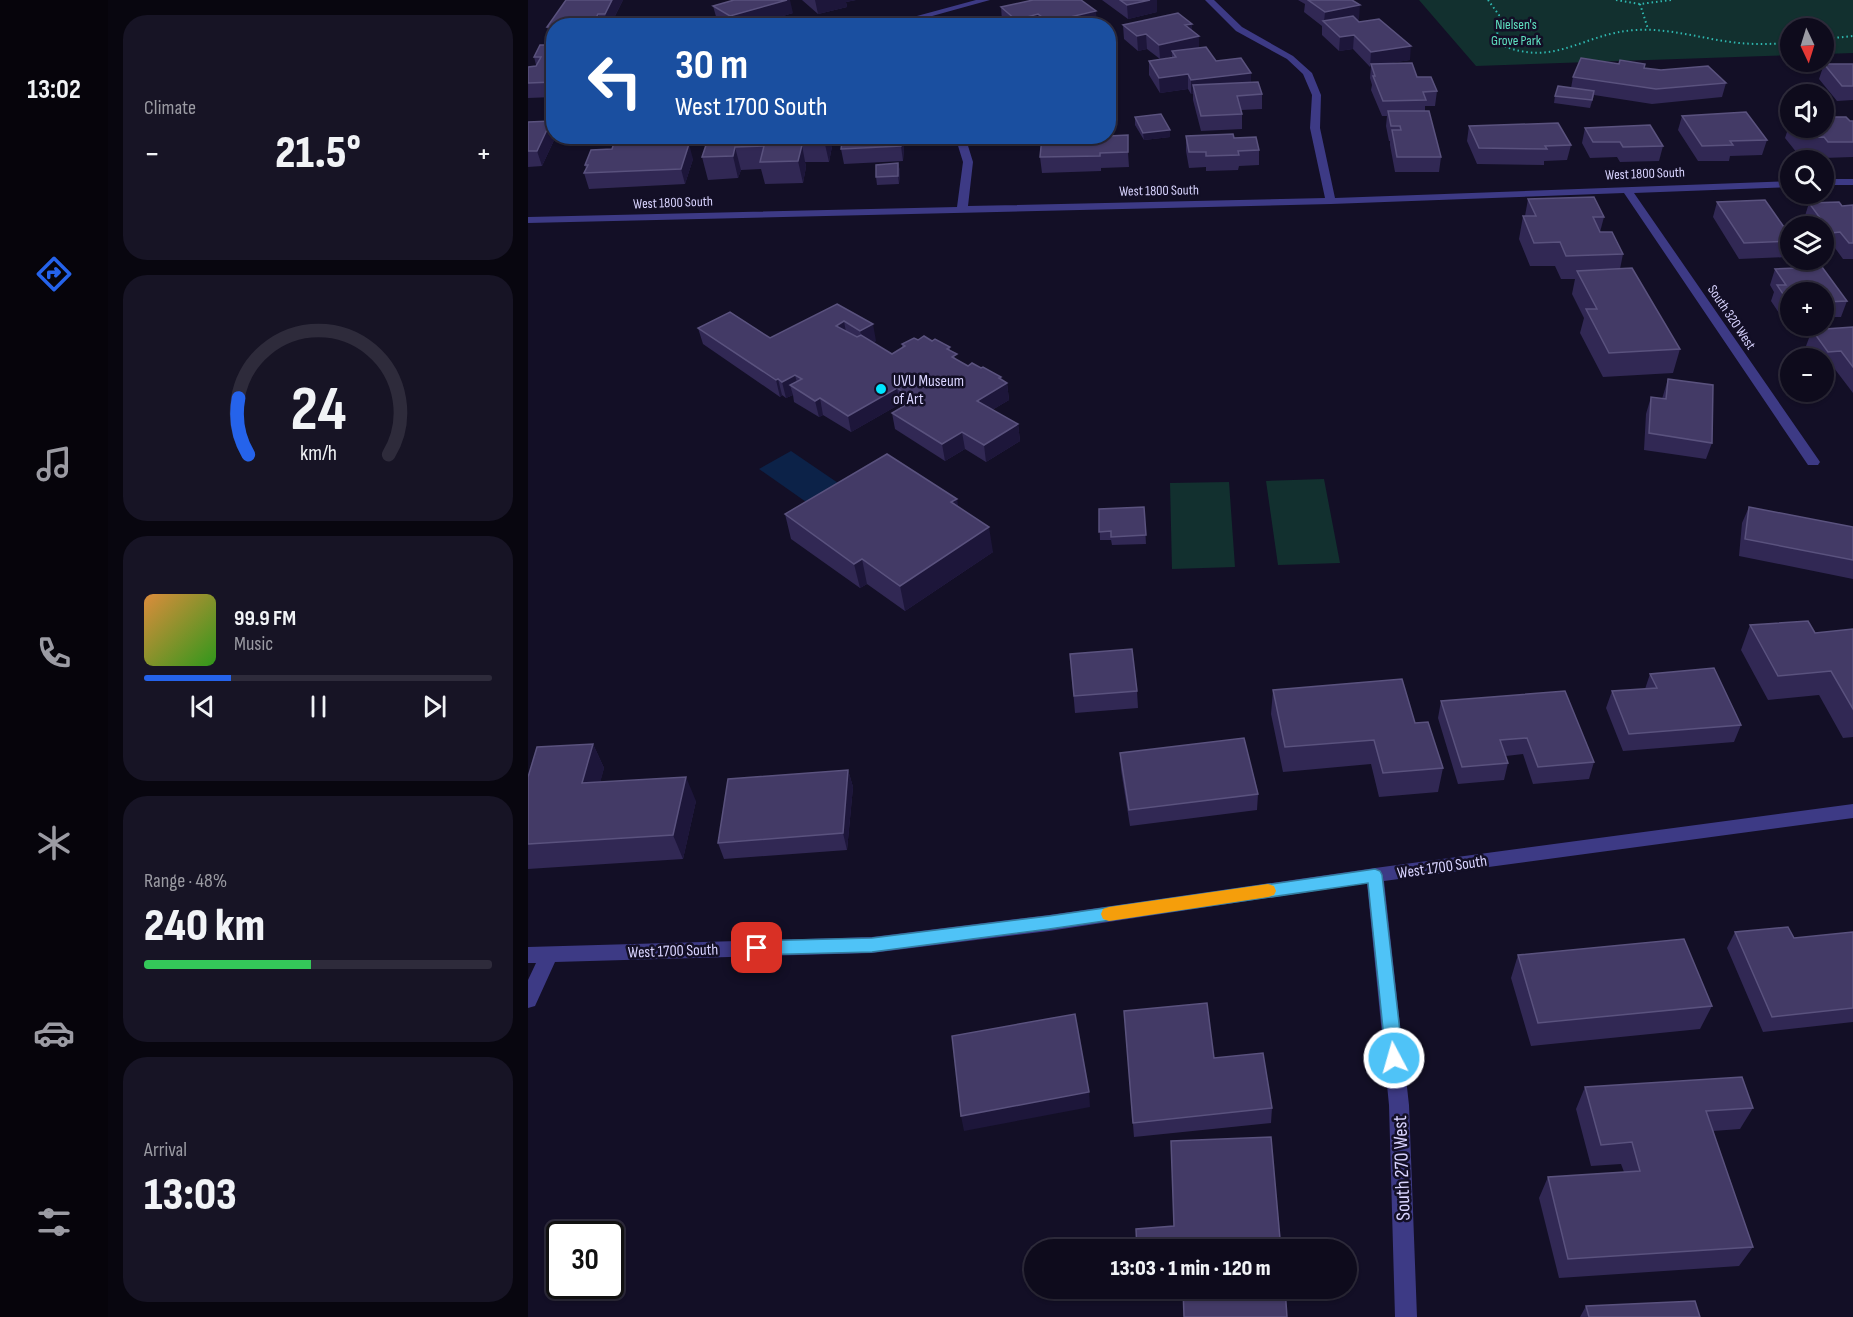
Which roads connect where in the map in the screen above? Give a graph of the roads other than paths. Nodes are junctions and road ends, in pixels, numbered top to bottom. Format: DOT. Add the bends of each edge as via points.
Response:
graph roads {
  1 [pos="986,0"];
  2 [pos="1209,0"];
  3 [pos="915,18"];
  4 [pos="963,144"];
  5 [pos="1853,182"];
  6 [pos="1834,183"];
  7 [pos="1780,184"];
  8 [pos="1626,189"];
  9 [pos="1331,201"];
  10 [pos="962,209"];
  11 [pos="528,220"];
  12 [pos="1814,462"];
  13 [pos="1853,811"];
  14 [pos="1375,875"];
  15 [pos="550,954"];
  16 [pos="528,955"];
  17 [pos="528,1000"];
  18 [pos="1406,1317"];
  1 -- 3 [label="street"];
  2 -- 9 [label="street" via="1239,29 1301,66 1313,82 1319,103 1315,124 1319,154"];
  4 -- 10 [label="street" via="969,162"];
  5 -- 6 [label="street"];
  7 -- 8 [label="street, West 1800 South"];
  8 -- 9 [label="street, West 1800 South"];
  8 -- 12 [label="street, South 320 West"];
  9 -- 10 [label="street, West 1800 South"];
  10 -- 11 [label="street, West 1800 South"];
  13 -- 14 [label="street, West 1700 South"];
  14 -- 15 [label="street, West 1700 South" via="872,945"];
  14 -- 18 [label="street, South 270 West" via="1400,1105"];
  15 -- 16 [label="street, West 1700 South"];
  15 -- 17 [label="street"];
}
